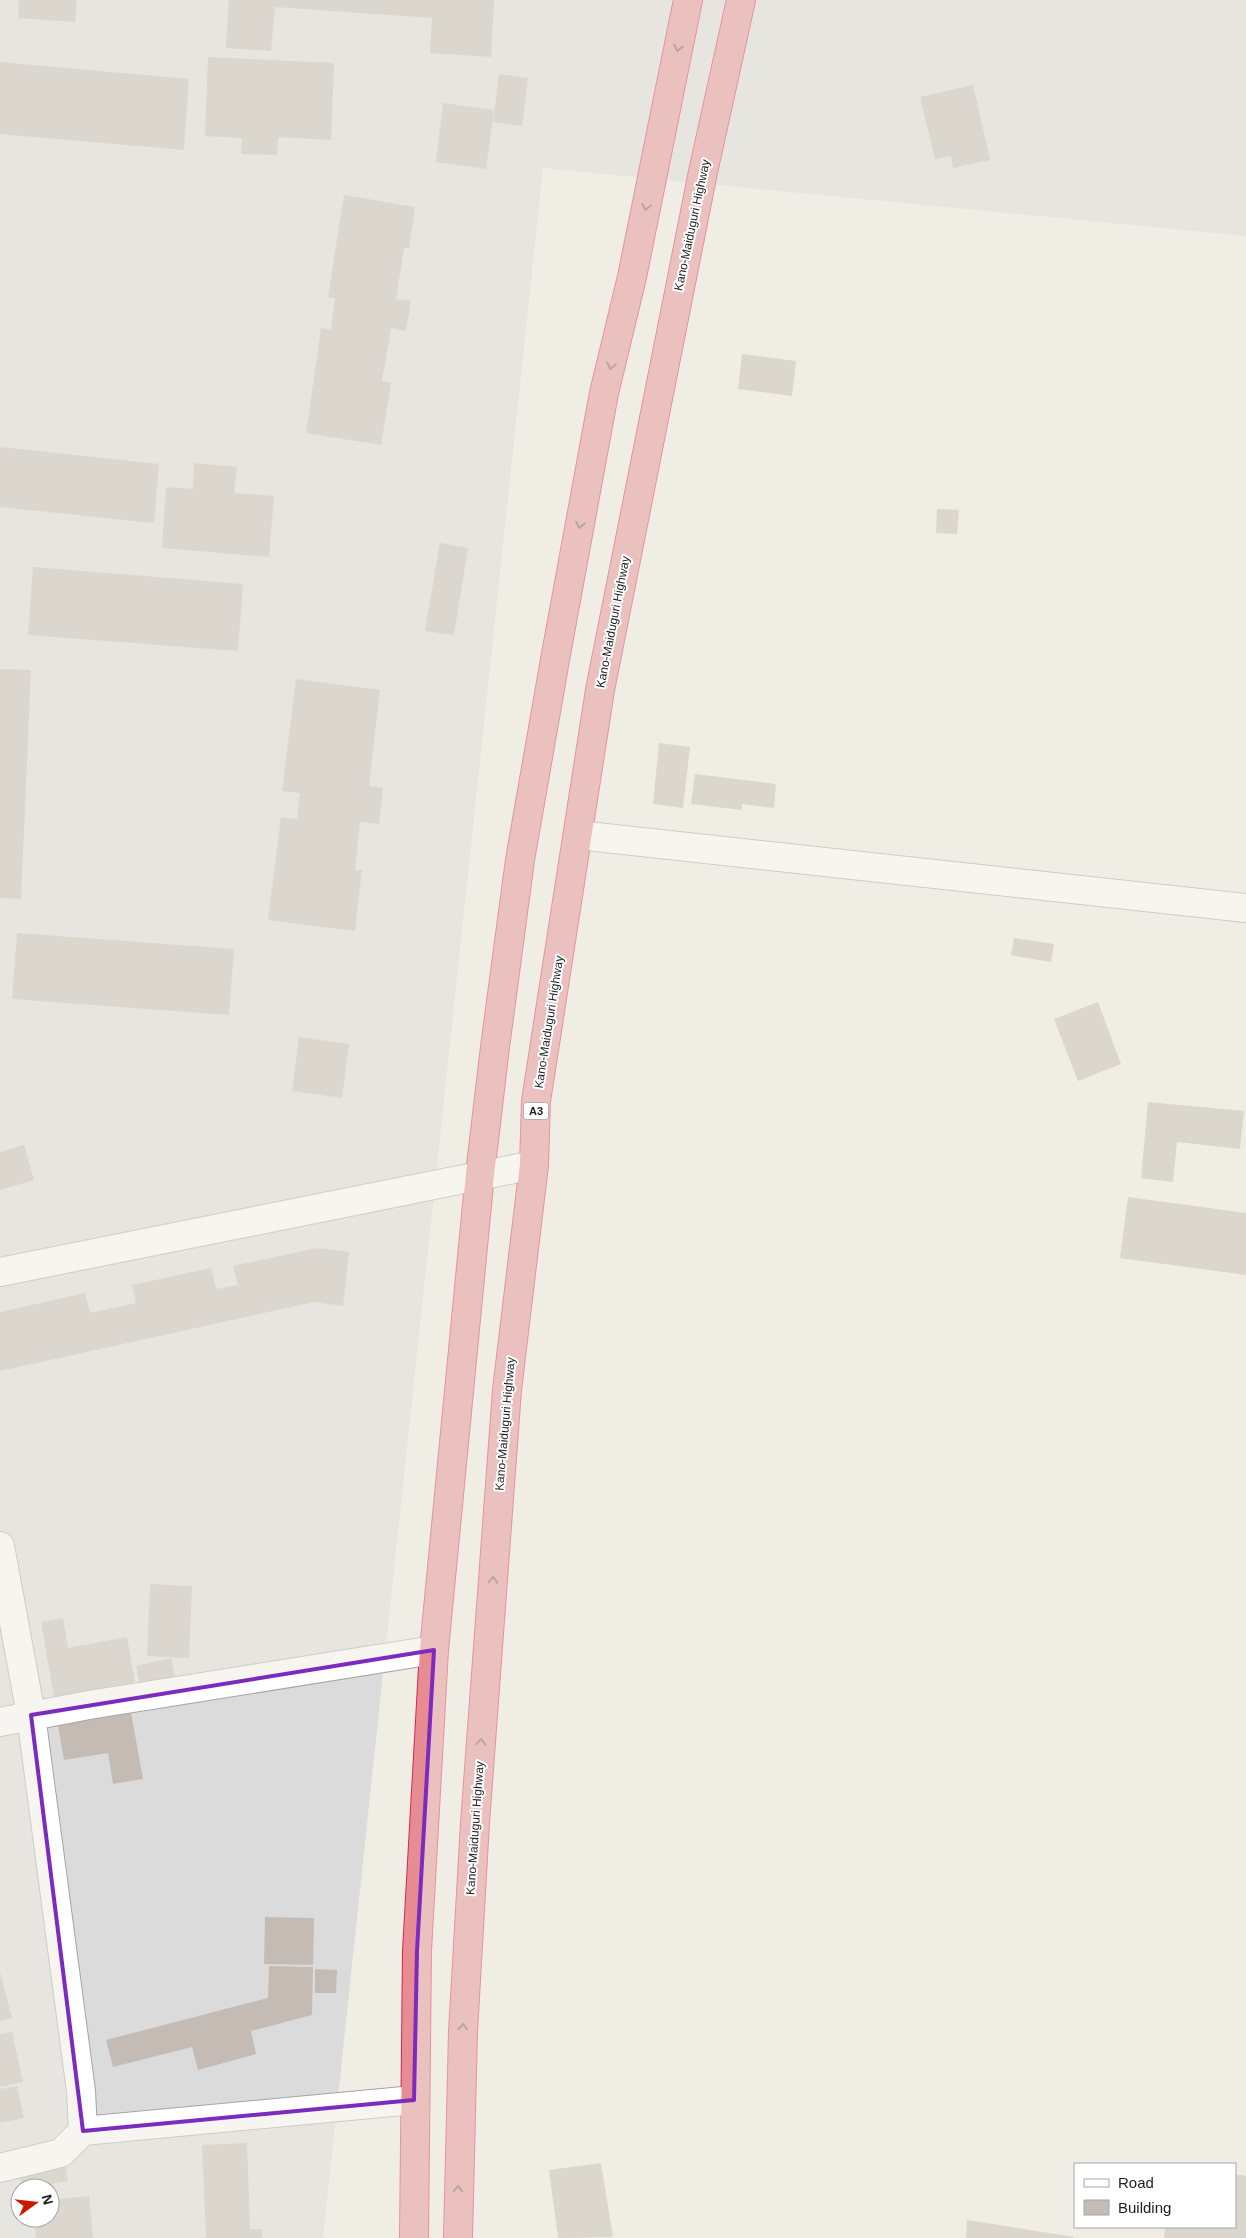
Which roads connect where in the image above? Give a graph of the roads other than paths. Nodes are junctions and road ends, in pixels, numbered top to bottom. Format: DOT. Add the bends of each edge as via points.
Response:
graph roads {
  1 [pos="688,0"];
  2 [pos="741,0"];
  3 [pos="578,835"];
  4 [pos="1246,908"];
  5 [pos="534,1165"];
  6 [pos="480,1174"];
  7 [pos="0,1272"];
  8 [pos="0,1546"];
  9 [pos="434,1650"];
  10 [pos="31,1715"];
  11 [pos="0,1722"];
  12 [pos="414,2100"];
  13 [pos="84,2131"];
  14 [pos="0,2168"];
  15 [pos="414,2238"];
  16 [pos="458,2238"];
  1 -- 6 [label="highway, one-way" via="632,277 604,393 556,654 520,860"];
  2 -- 3 [label="highway, Kano-Maiduguri Highway / A3" via="701,182 609,642"];
  3 -- 4 [label="street"];
  3 -- 5 [label="highway, Kano-Maiduguri Highway / A3" via="536,1102"];
  5 -- 6 [label="street"];
  16 -- 5 [label="highway, Kano-Maiduguri Highway / A3, one-way" via="463,2032 475,1823 507,1390"];
  6 -- 7 [label="street"];
  6 -- 9 [label="highway"];
  8 -- 10 [label="street"];
  9 -- 10 [label="street"];
  9 -- 12 [label="highway" via="417,1950"];
  10 -- 11 [label="street"];
  10 -- 13 [label="street"];
  12 -- 13 [label="street"];
  12 -- 15 [label="highway"];
  13 -- 14 [label="street" via="61,2153"];
}
